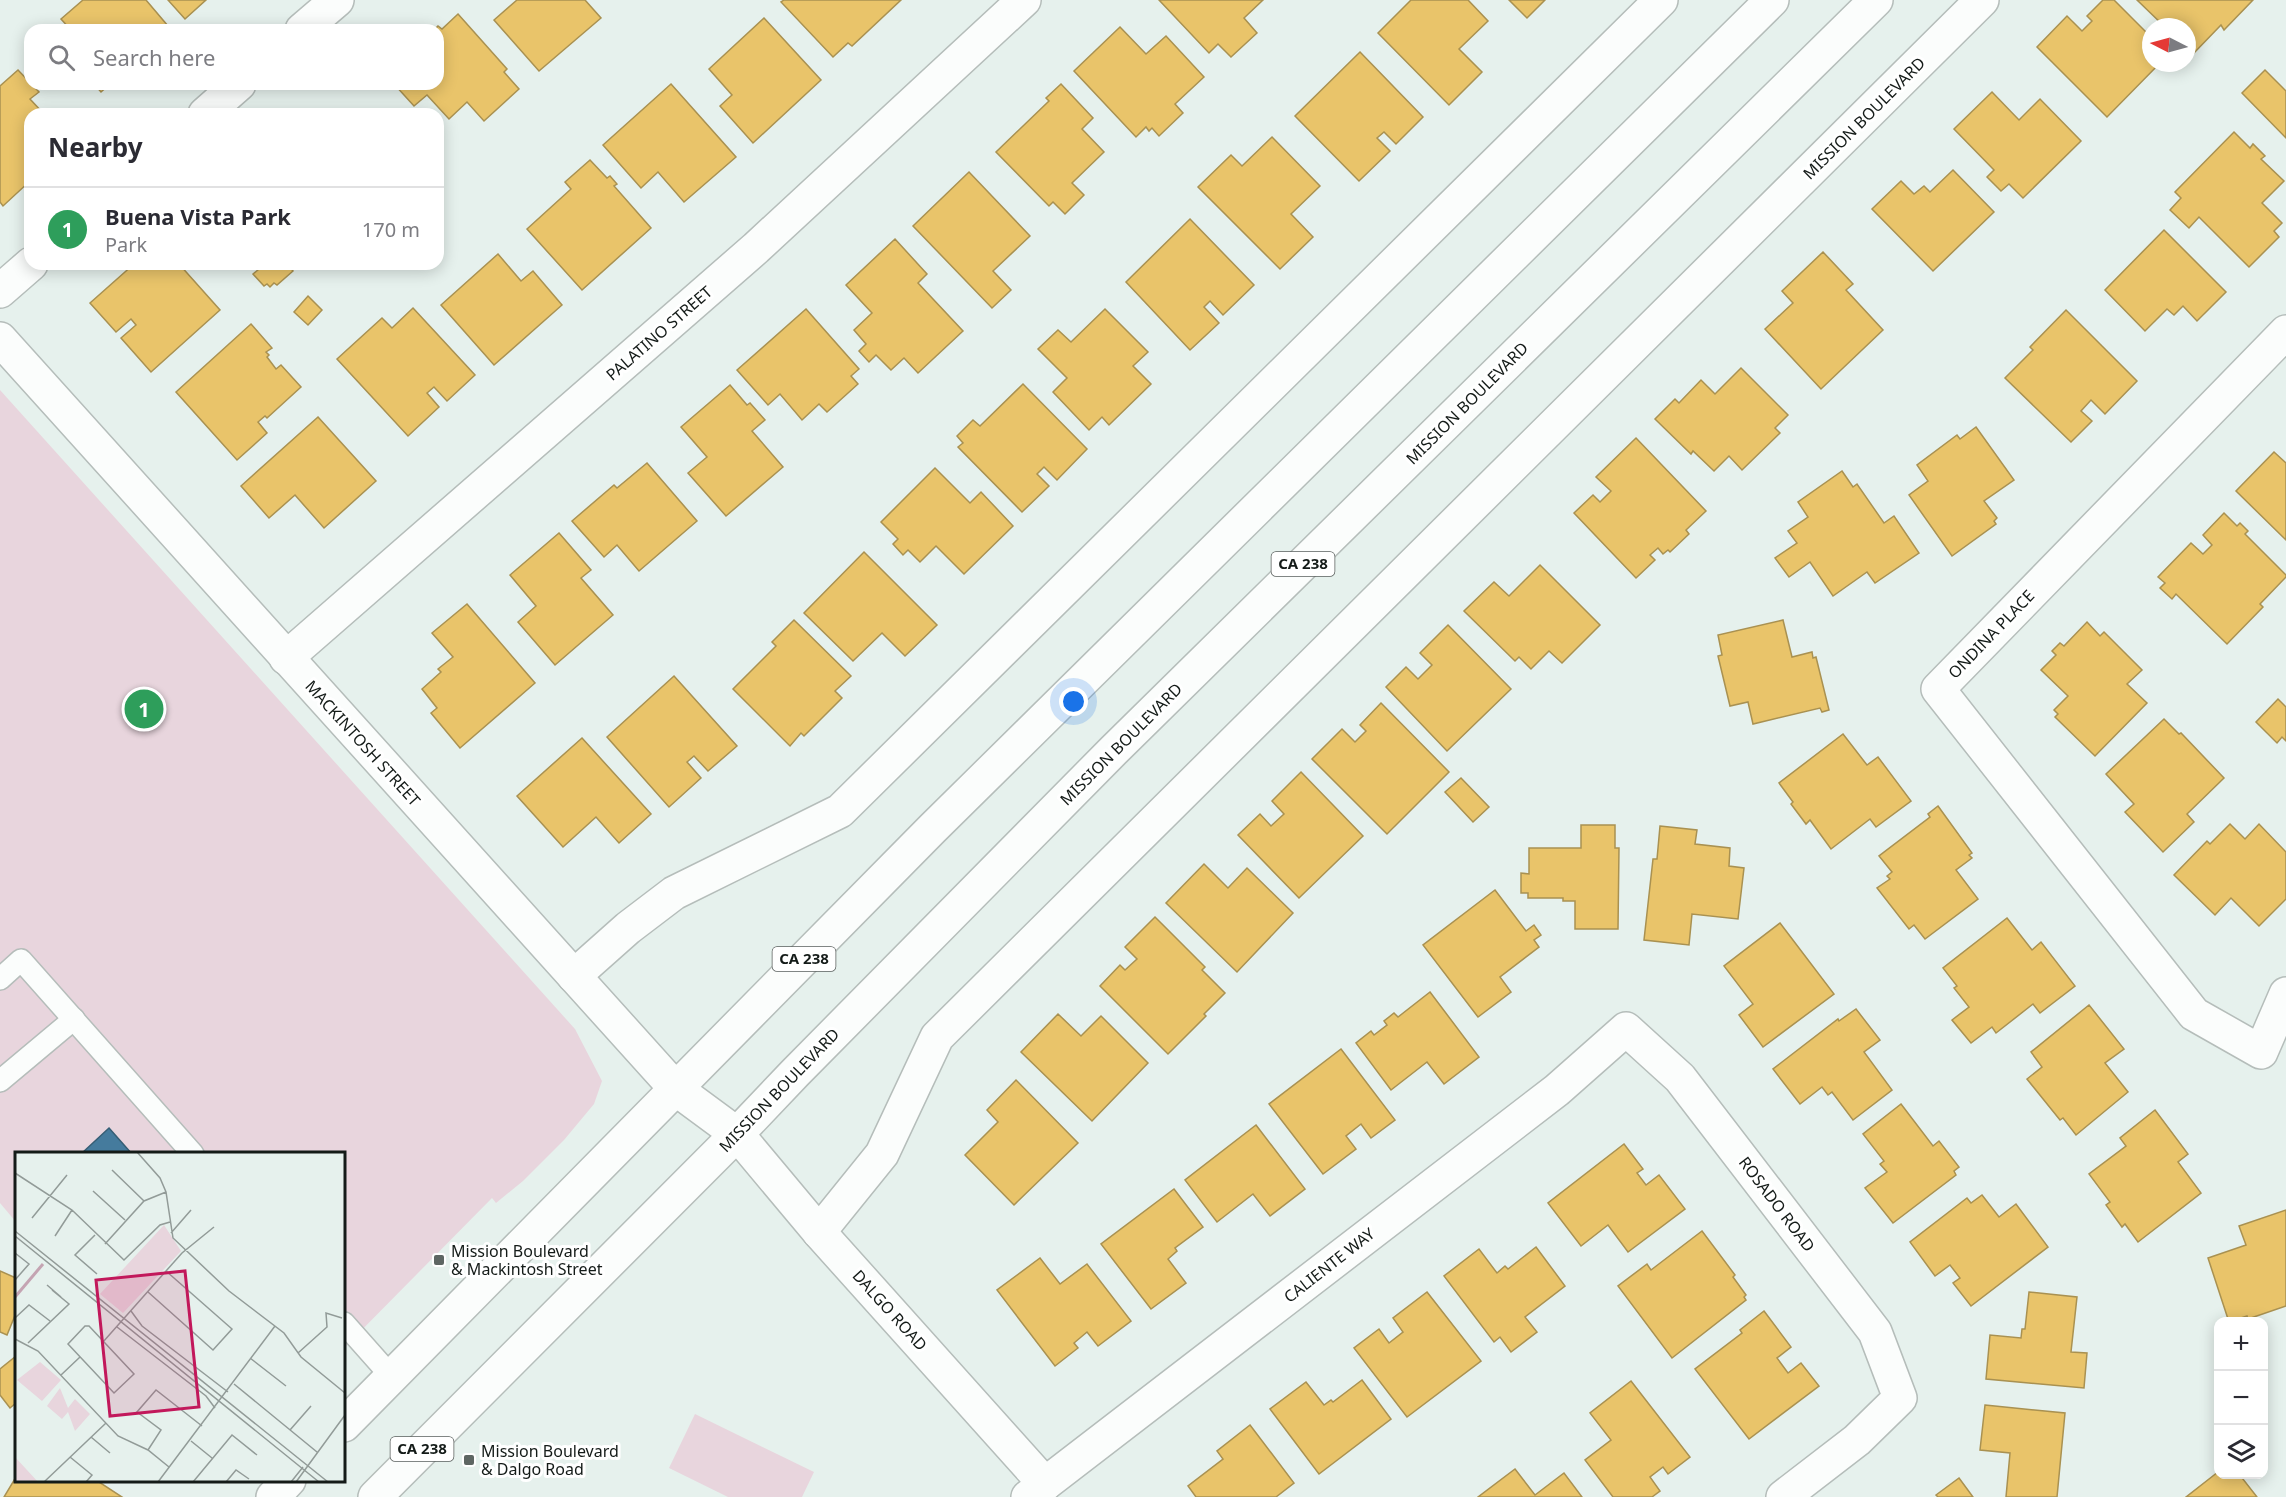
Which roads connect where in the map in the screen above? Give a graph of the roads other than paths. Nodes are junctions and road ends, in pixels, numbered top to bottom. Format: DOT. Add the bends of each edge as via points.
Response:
graph roads {
  1 [pos="337,0"];
  2 [pos="1024,0"];
  3 [pos="1661,0"];
  4 [pos="1772,0"];
  5 [pos="1876,0"];
  6 [pos="1982,0"];
  7 [pos="309,24"];
  8 [pos="232,90"];
  9 [pos="212,108"];
  10 [pos="24,270"];
  11 [pos="0,291"];
  12 [pos="2286,332"];
  13 [pos="0,339"];
  14 [pos="286,658"];
  15 [pos="574,976"];
  16 [pos="0,979"];
  17 [pos="2286,994"];
  18 [pos="74,1019"];
  19 [pos="1626,1029"];
  20 [pos="0,1081"];
  21 [pos="676,1089"];
  22 [pos="737,1134"];
  23 [pos="191,1152"];
  24 [pos="819,1232"];
  25 [pos="345,1324"];
  26 [pos="391,1376"];
  27 [pos="345,1424"];
  28 [pos="287,1482"];
  29 [pos="1036,1490"];
  30 [pos="273,1497"];
  31 [pos="375,1497"];
  32 [pos="1783,1497"];
  1 -- 7 [label="street"];
  2 -- 14 [label="street, PALATINO STREET" via="756,248"];
  3 -- 15 [label="street" via="840,811 674,893"];
  4 -- 21 [label="street, CA 238" via="1178,585"];
  5 -- 22 [label="street, MISSION BOULEVARD / CA 238" via="1121,743"];
  6 -- 24 [label="street, MISSION BOULEVARD" via="937,1037 882,1154"];
  8 -- 9 [label="street"];
  10 -- 11 [label="street"];
  12 -- 17 [label="street, ONDINA PLACE" via="1938,689 2194,1014 2261,1052"];
  13 -- 14 [label="street, MACKINTOSH STREET"];
  14 -- 15 [label="street, MACKINTOSH STREET"];
  15 -- 21 [label="street, MACKINTOSH STREET"];
  16 -- 18 [label="lane" via="21,960"];
  18 -- 20 [label="lane"];
  18 -- 23 [label="lane"];
  19 -- 29 [label="street, CALIENTE WAY" via="1557,1090"];
  19 -- 32 [label="street, ROSADO ROAD" via="1680,1078 1875,1332 1900,1398 1857,1440"];
  21 -- 22 [label="street, MACKINTOSH STREET"];
  21 -- 26 [label="street, CA 238"];
  22 -- 24 [label="street, DALGO ROAD"];
  22 -- 31 [label="street, MISSION BOULEVARD / CA 238"];
  24 -- 29 [label="street, DALGO ROAD"];
  25 -- 26 [label="lane"];
  26 -- 27 [label="street, CA 238"];
  28 -- 30 [label="street"];
}
